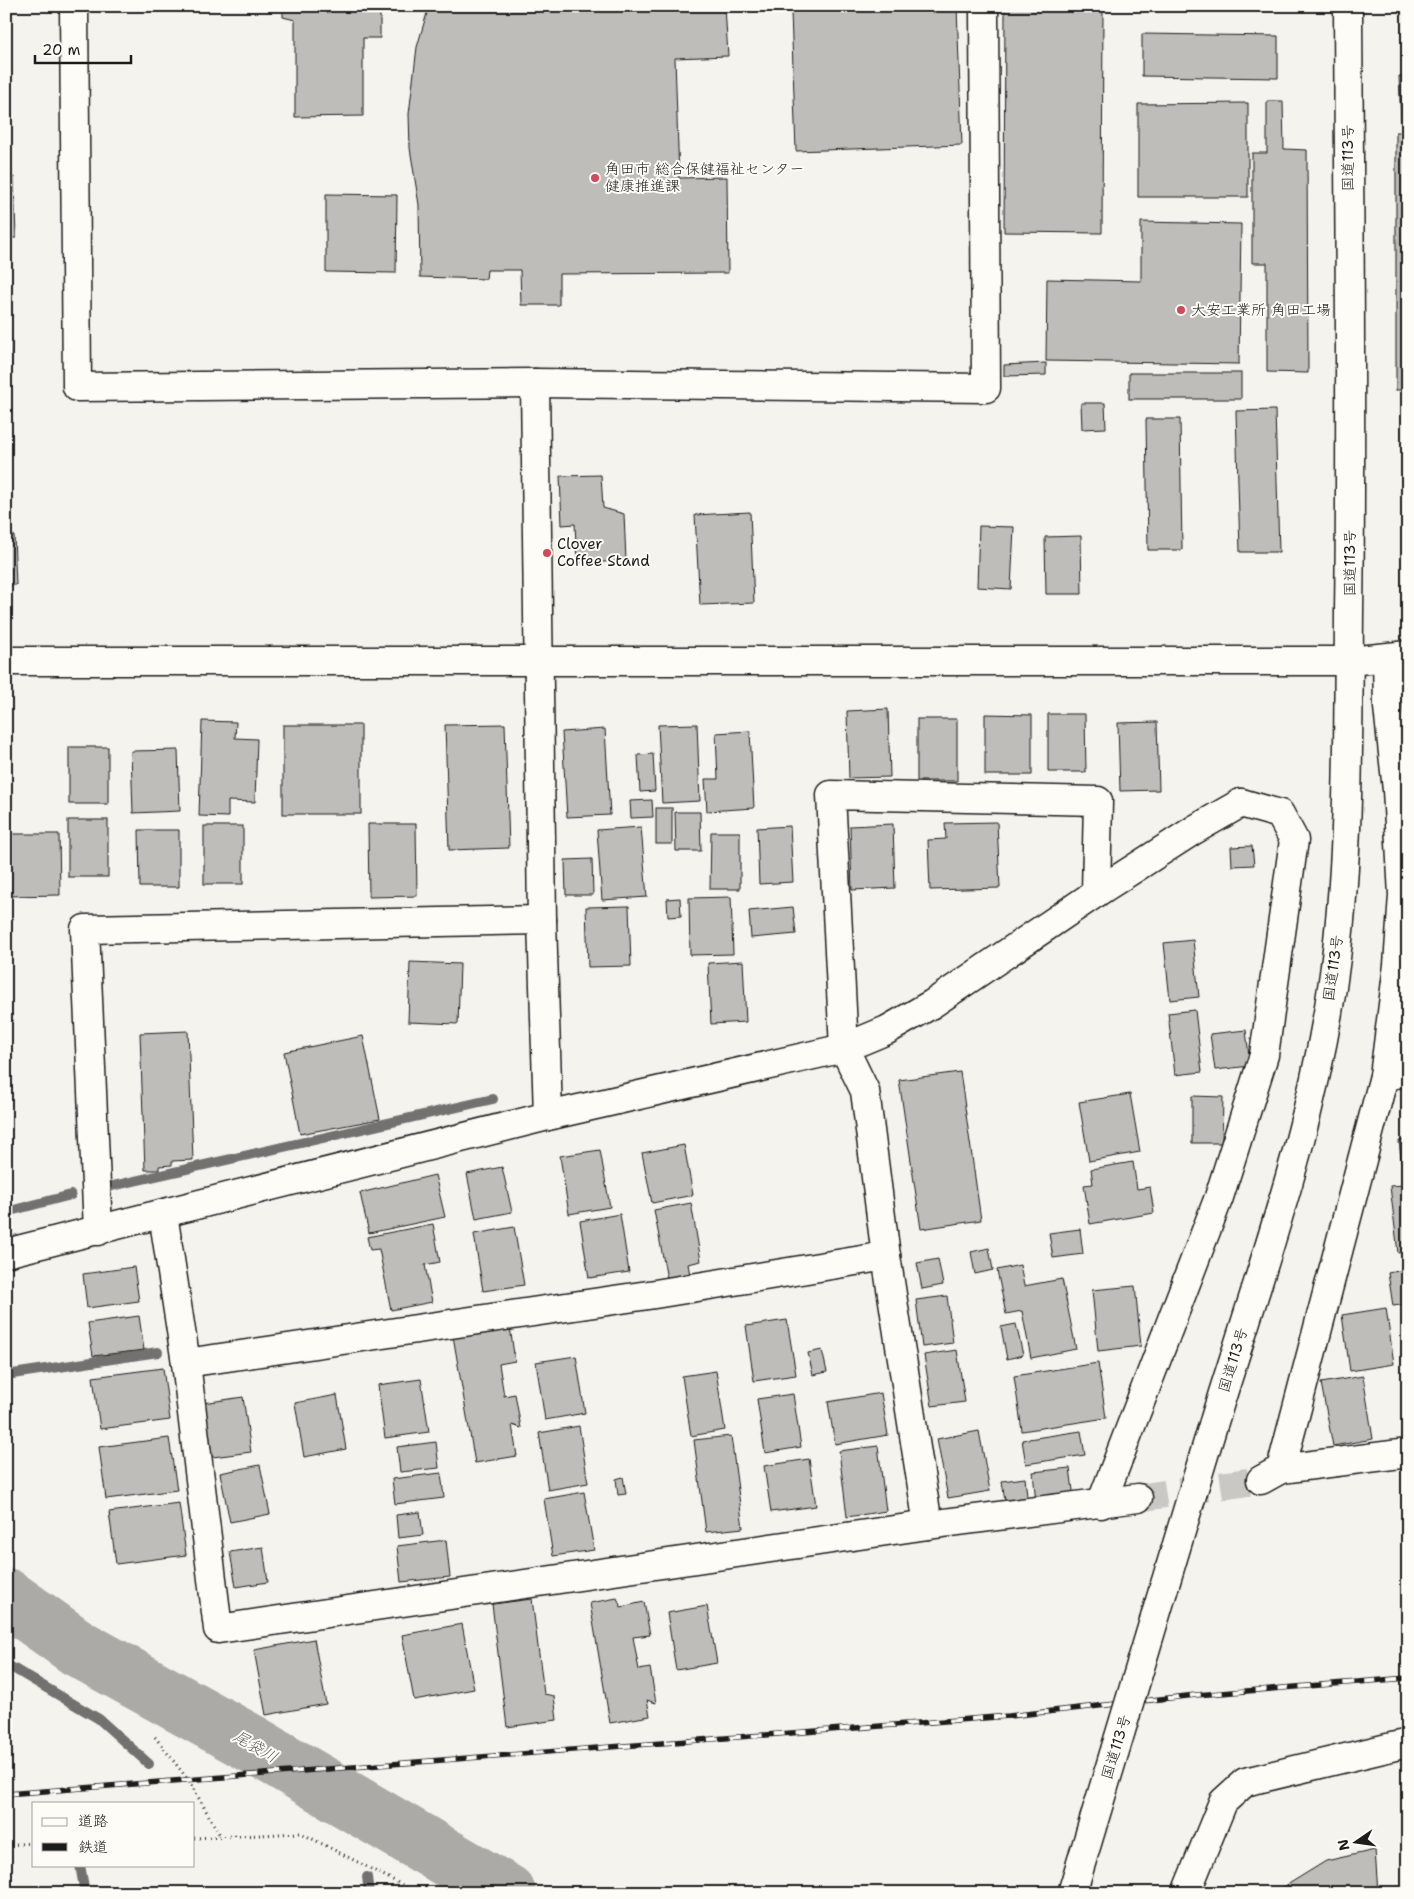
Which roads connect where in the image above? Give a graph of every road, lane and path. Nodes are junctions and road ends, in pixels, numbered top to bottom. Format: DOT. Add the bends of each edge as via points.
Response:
graph roads {
  1 [pos="74,6"];
  2 [pos="984,6"];
  3 [pos="1348,6"];
  4 [pos="535,383"];
  5 [pos="1398,657"];
  6 [pos="539,659"];
  7 [pos="1349,660"];
  8 [pos="6,661"];
  9 [pos="1096,893"];
  10 [pos="542,920"];
  11 [pos="844,1048"];
  12 [pos="1396,1074"];
  13 [pos="548,1116"];
  14 [pos="163,1214"];
  15 [pos="98,1231"];
  16 [pos="6,1253"];
  17 [pos="886,1256"];
  18 [pos="186,1363"];
  19 [pos="1408,1453"];
  20 [pos="1138,1498"];
  21 [pos="1100,1504"];
  22 [pos="928,1525"];
  23 [pos="155,1737"];
  24 [pos="1408,1743"];
  25 [pos="221,1837"];
  26 [pos="195,1838"];
  27 [pos="32,1843"];
  28 [pos="6,1845"];
  29 [pos="418,1893"];
  30 [pos="1072,1893"];
  31 [pos="1186,1893"];
  1 -- 4 [label="main road" via="78,387"];
  2 -- 4 [label="main road" via="986,388"];
  3 -- 7 [label="main road, 国道113号"];
  4 -- 6 [label="main road"];
  5 -- 7 [label="main road"];
  5 -- 12 [label="main road" via="1388,707 1403,896"];
  6 -- 7 [label="main road"];
  6 -- 8 [label="main road"];
  6 -- 10 [label="main road"];
  7 -- 30 [label="main road, 国道113号, bridge" via="1348,778 1336,960 1306,1117"];
  9 -- 11 [label="main road" via="932,1004 888,1030"];
  9 -- 11 [label="main road" via="1098,801 831,795"];
  9 -- 21 [label="main road" via="1241,803 1280,814 1294,840 1264,1055 1219,1197"];
  10 -- 13 [label="main road"];
  10 -- 15 [label="main road" via="85,929"];
  11 -- 13 [label="main road"];
  11 -- 17 [label="main road" via="865,1091"];
  12 -- 19 [label="main road" via="1271,1475"];
  13 -- 14 [label="main road"];
  14 -- 15 [label="main road"];
  14 -- 18 [label="main road"];
  15 -- 16 [label="main road"];
  17 -- 18 [label="main road" via="645,1296"];
  17 -- 22 [label="main road"];
  18 -- 22 [label="main road" via="218,1629"];
  20 -- 21 [label="main road"];
  21 -- 22 [label="main road"];
  23 -- 25 [label="path" via="189,1781"];
  24 -- 31 [label="main road" via="1245,1782 1223,1802"];
  25 -- 26 [label="path"];
  25 -- 29 [label="path" via="301,1833"];
  27 -- 28 [label="path"];
}
